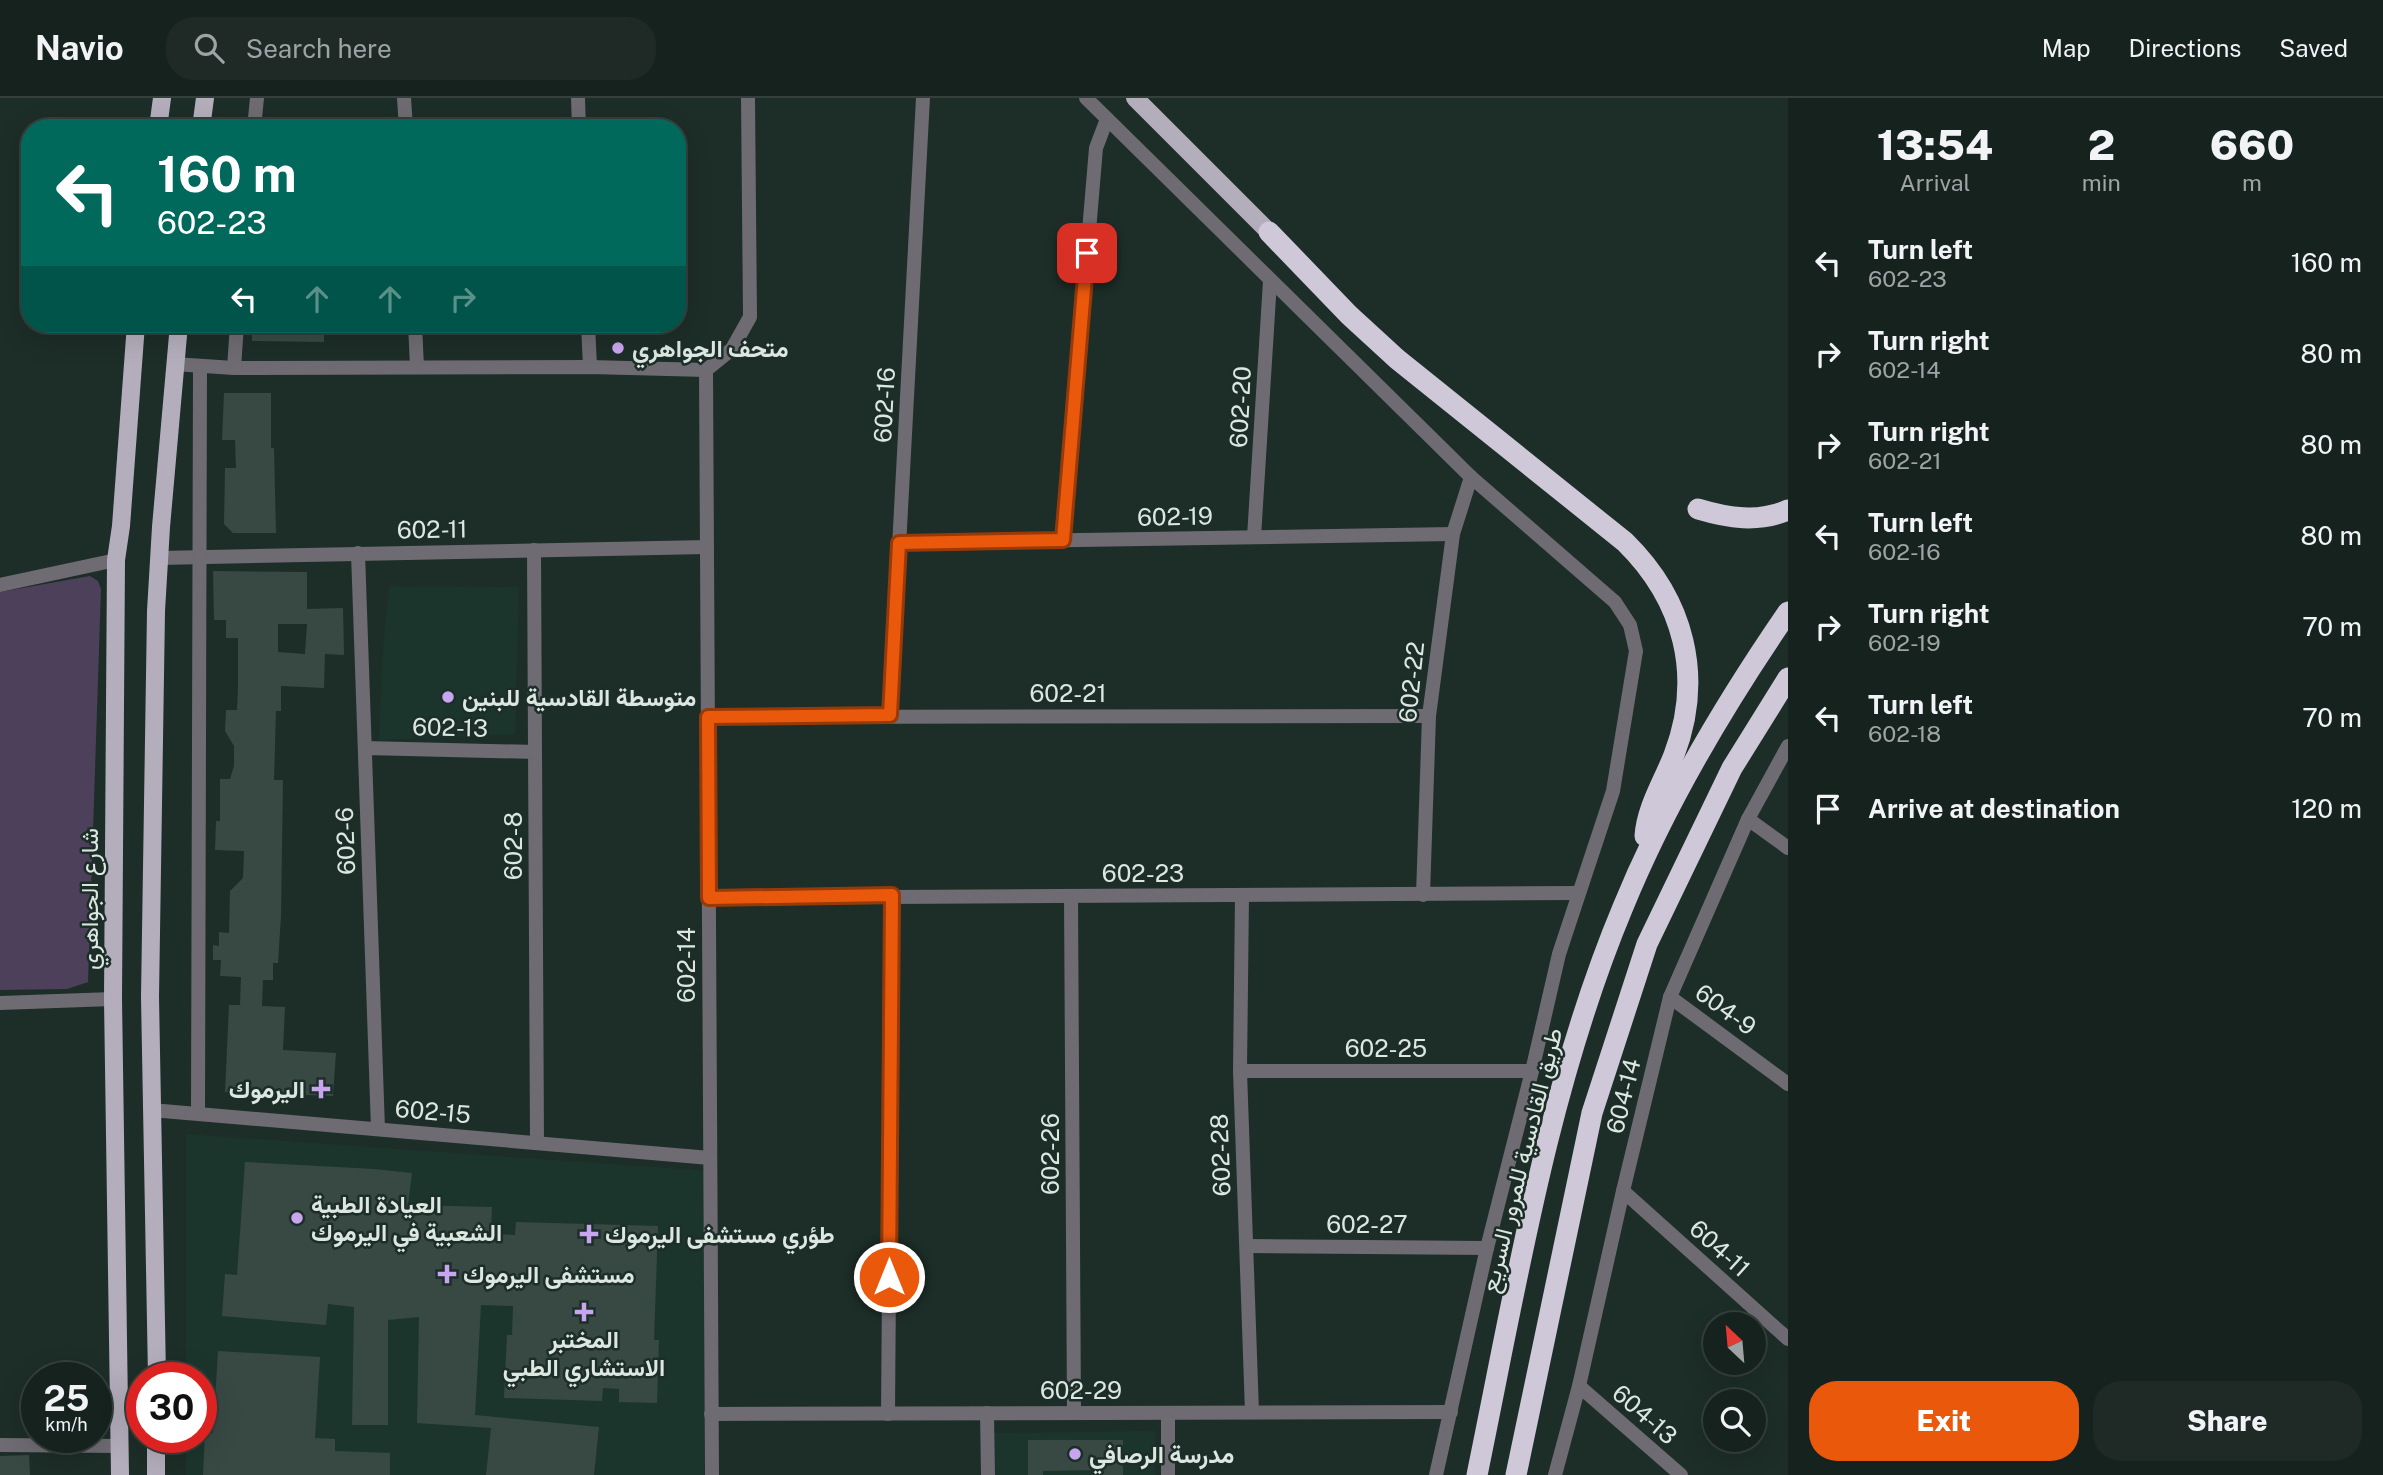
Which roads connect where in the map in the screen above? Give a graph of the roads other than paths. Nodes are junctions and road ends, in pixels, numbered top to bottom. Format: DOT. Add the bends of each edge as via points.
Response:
graph roads {
  1 [pos="162,98"];
  2 [pos="205,98"];
  3 [pos="257,98"];
  4 [pos="404,98"];
  5 [pos="578,98"];
  6 [pos="748,98"];
  7 [pos="923,98"];
  8 [pos="1086,98"];
  9 [pos="1135,98"];
  10 [pos="159,119"];
  11 [pos="202,119"];
  12 [pos="255,119"];
  13 [pos="405,119"];
  14 [pos="579,119"];
  15 [pos="1107,119"];
  16 [pos="1269,232"];
  17 [pos="1270,281"];
  18 [pos="135,333"];
  19 [pos="177,333"];
  20 [pos="236,333"];
  21 [pos="415,333"];
  22 [pos="588,333"];
  23 [pos="174,364"];
  24 [pos="200,366"];
  25 [pos="417,367"];
  26 [pos="590,367"];
  27 [pos="234,368"];
  28 [pos="706,370"];
  29 [pos="1471,477"];
  30 [pos="1698,509"];
  31 [pos="1788,510"];
  32 [pos="1452,534"];
  33 [pos="1255,537"];
  34 [pos="1063,540"];
  35 [pos="899,543"];
  36 [pos="707,547"];
  37 [pos="534,550"];
  38 [pos="358,553"];
  39 [pos="159,558"];
  40 [pos="201,558"];
  41 [pos="116,560"];
  42 [pos="0,585"];
  43 [pos="1788,612"];
  44 [pos="1788,678"];
  45 [pos="890,715"];
  46 [pos="1429,716"];
  47 [pos="708,717"];
  48 [pos="1788,746"];
  49 [pos="365,748"];
  50 [pos="535,752"];
  51 [pos="1748,819"];
  52 [pos="1788,848"];
  53 [pos="1646,854"];
  54 [pos="1578,893"];
  55 [pos="892,895"];
  56 [pos="1423,895"];
  57 [pos="1071,896"];
  58 [pos="1242,896"];
  59 [pos="709,898"];
  60 [pos="1670,996"];
  61 [pos="113,999"];
  62 [pos="0,1003"];
  63 [pos="1240,1071"];
  64 [pos="1532,1071"];
  65 [pos="1788,1084"];
  66 [pos="151,1110"];
  67 [pos="198,1112"];
  68 [pos="378,1129"];
  69 [pos="537,1143"];
  70 [pos="710,1158"];
  71 [pos="1623,1191"];
  72 [pos="1247,1246"];
  73 [pos="1487,1248"];
  74 [pos="1787,1336"];
  75 [pos="157,1362"];
  76 [pos="1579,1387"];
  77 [pos="1252,1412"];
  78 [pos="1451,1412"];
  79 [pos="987,1413"];
  80 [pos="1074,1413"];
  81 [pos="1168,1413"];
  82 [pos="888,1414"];
  83 [pos="711,1415"];
  84 [pos="0,1445"];
  85 [pos="120,1446"];
  86 [pos="156,1453"];
  87 [pos="120,1475"];
  88 [pos="156,1475"];
  89 [pos="712,1475"];
  90 [pos="988,1475"];
  91 [pos="1168,1475"];
  92 [pos="1436,1475"];
  93 [pos="1477,1475"];
  94 [pos="1516,1475"];
  95 [pos="1555,1475"];
  96 [pos="1681,1475"];
  1 -- 10 [label="main road"];
  2 -- 11 [label="main road"];
  3 -- 12 [label="street"];
  4 -- 13 [label="street"];
  5 -- 14 [label="street"];
  6 -- 28 [label="street" via="750,317 732,349"];
  7 -- 35 [label="street, 602-16"];
  8 -- 15 [label="street"];
  9 -- 16 [label="main road"];
  15 -- 17 [label="street"];
  15 -- 34 [label="street" via="1096,148"];
  16 -- 53 [label="highway" via="1397,359 1625,542 1662,588 1684,643 1688,702 1680,740 1648,817"];
  17 -- 29 [label="street"];
  17 -- 33 [label="street, 602-20"];
  18 -- 41 [label="main road, شارع الجواهري"];
  19 -- 23 [label="main road"];
  20 -- 27 [label="street"];
  21 -- 25 [label="street"];
  22 -- 26 [label="street"];
  23 -- 24 [label="street"];
  23 -- 39 [label="main road"];
  24 -- 27 [label="street"];
  24 -- 40 [label="street"];
  25 -- 26 [label="street"];
  25 -- 27 [label="street"];
  26 -- 28 [label="street"];
  28 -- 36 [label="street, 602-14"];
  29 -- 32 [label="street, 602-22"];
  29 -- 54 [label="street" via="1615,602 1634,638 1635,664 1613,791"];
  30 -- 31 [label="highway" via="1751,519"];
  32 -- 33 [label="street, 602-19"];
  32 -- 46 [label="street, 602-22"];
  33 -- 34 [label="street, 602-19"];
  34 -- 35 [label="street, 602-19"];
  35 -- 45 [label="street, 602-16"];
  36 -- 37 [label="street, 602-11"];
  36 -- 47 [label="street, 602-14"];
  37 -- 38 [label="street, 602-11"];
  37 -- 50 [label="street, 602-8"];
  38 -- 40 [label="street, 602-11"];
  38 -- 49 [label="street, 602-6"];
  39 -- 40 [label="street, 602-11"];
  39 -- 66 [label="main road"];
  40 -- 67 [label="street"];
  41 -- 42 [label="street"];
  41 -- 61 [label="main road, شارع الجواهري"];
  43 -- 53 [label="highway, طريق القادسية للمرور السريع" via="1705,740"];
  44 -- 94 [label="highway" via="1732,768 1647,944 1592,1113"];
  45 -- 46 [label="street, 602-21"];
  45 -- 47 [label="street, 602-21"];
  46 -- 56 [label="street, 602-22"];
  47 -- 59 [label="street, 602-14"];
  48 -- 51 [label="street, 604-14"];
  49 -- 50 [label="street, 602-13"];
  49 -- 68 [label="street, 602-6"];
  50 -- 69 [label="street, 602-8"];
  51 -- 52 [label="street"];
  51 -- 60 [label="street, 604-14"];
  53 -- 93 [label="highway, طريق القادسية للمرور السريع" via="1602,961 1559,1095"];
  54 -- 56 [label="street, 602-23"];
  54 -- 64 [label="street"];
  55 -- 57 [label="street, 602-23"];
  55 -- 59 [label="street, 602-23"];
  55 -- 82 [label="street"];
  56 -- 58 [label="street, 602-23"];
  57 -- 58 [label="street, 602-23"];
  57 -- 80 [label="street, 602-26"];
  58 -- 63 [label="street, 602-28"];
  59 -- 70 [label="street, 602-14"];
  60 -- 65 [label="street, 604-9"];
  60 -- 71 [label="street, 604-14"];
  61 -- 62 [label="street"];
  61 -- 85 [label="main road, شارع الجواهري"];
  63 -- 64 [label="street, 602-25"];
  63 -- 72 [label="street, 602-28"];
  64 -- 73 [label="street"];
  66 -- 67 [label="street, 602-15"];
  66 -- 75 [label="main road"];
  67 -- 68 [label="street, 602-15"];
  68 -- 69 [label="street, 602-15"];
  69 -- 70 [label="street, 602-15"];
  70 -- 83 [label="street, 602-14"];
  71 -- 74 [label="street, 604-11"];
  71 -- 76 [label="street, 604-14"];
  72 -- 73 [label="street, 602-27"];
  72 -- 77 [label="street, 602-28"];
  73 -- 78 [label="street"];
  76 -- 95 [label="street, 604-14"];
  76 -- 96 [label="street, 604-13"];
  77 -- 78 [label="street, 602-29"];
  77 -- 81 [label="street, 602-29"];
  78 -- 92 [label="street"];
  79 -- 80 [label="street, 602-29"];
  79 -- 82 [label="street, 602-29"];
  79 -- 90 [label="street"];
  80 -- 81 [label="street, 602-29"];
  81 -- 91 [label="street"];
  82 -- 83 [label="street, 602-29"];
  83 -- 89 [label="street, 602-14"];
  84 -- 85 [label="street"];
  85 -- 87 [label="main road, شارع الجواهري"];
  86 -- 88 [label="main road"];
}
